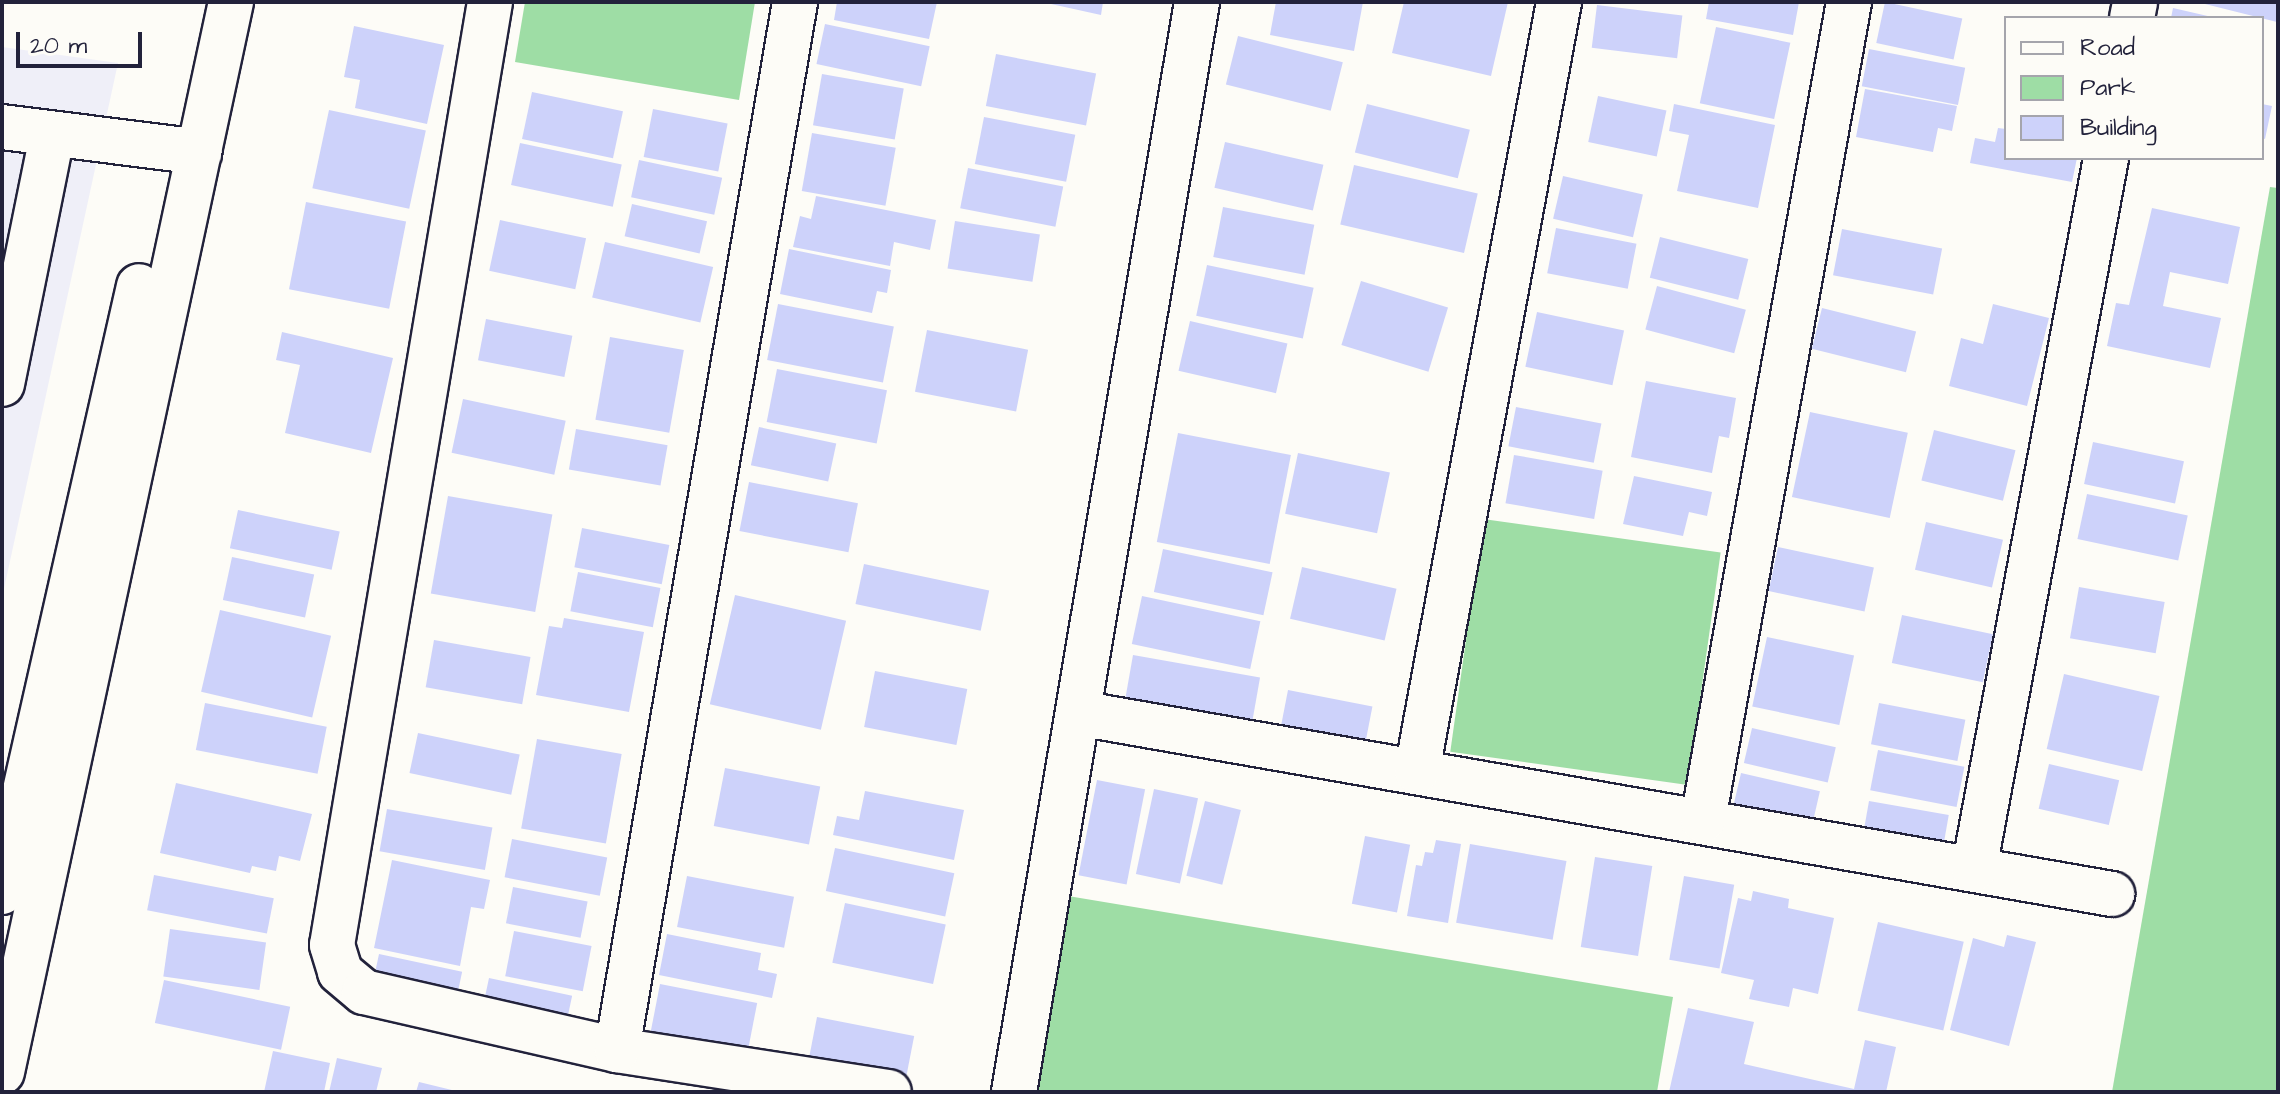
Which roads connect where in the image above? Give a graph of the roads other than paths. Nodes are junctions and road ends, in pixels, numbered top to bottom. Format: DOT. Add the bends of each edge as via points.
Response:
graph roads {
  1 [pos="201,2"];
  2 [pos="231,2"];
  3 [pos="490,2"];
  4 [pos="795,2"];
  5 [pos="1197,2"];
  6 [pos="1559,2"];
  7 [pos="1849,2"];
  8 [pos="2,127"];
  9 [pos="52,135"];
  10 [pos="185,150"];
  11 [pos="2106,160"];
  12 [pos="2,384"];
  13 [pos="1078,713"];
  14 [pos="1417,771"];
  15 [pos="1703,820"];
  16 [pos="1974,869"];
  17 [pos="2,892"];
  18 [pos="2112,894"];
  19 [pos="617,1050"];
  20 [pos="2,1072"];
  21 [pos="889,1092"];
  22 [pos="1014,1092"];
  1 -- 10 [label="street"];
  2 -- 10 [label="street"];
  3 -- 19 [label="street" via="332,945 340,972 364,992"];
  4 -- 19 [label="street"];
  5 -- 13 [label="street"];
  6 -- 14 [label="street"];
  7 -- 15 [label="street"];
  8 -- 9 [label="street"];
  9 -- 10 [label="street"];
  9 -- 12 [label="street"];
  10 -- 17 [label="street"];
  10 -- 20 [label="street"];
  11 -- 16 [label="street"];
  13 -- 14 [label="street"];
  13 -- 22 [label="street"];
  14 -- 15 [label="street"];
  15 -- 16 [label="street"];
  16 -- 18 [label="street"];
  19 -- 21 [label="street"];
}
